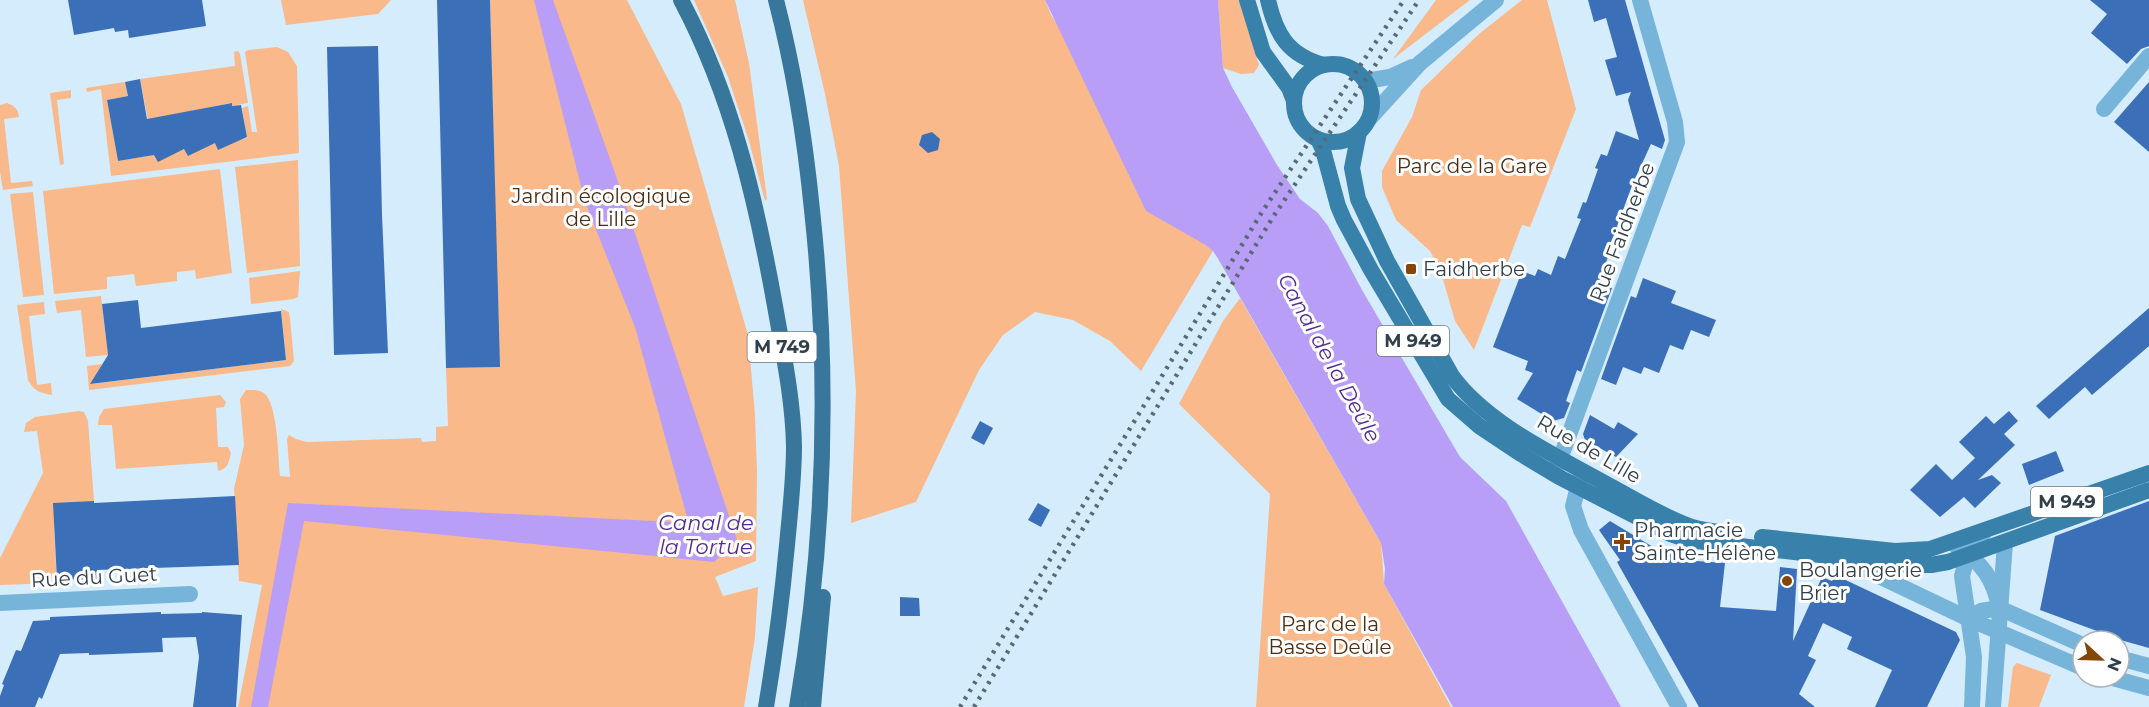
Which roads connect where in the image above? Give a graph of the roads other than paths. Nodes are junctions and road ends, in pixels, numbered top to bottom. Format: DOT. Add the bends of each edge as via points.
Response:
graph roads {
  1 [pos="681,0"];
  2 [pos="776,0"];
  3 [pos="1247,0"];
  4 [pos="1268,0"];
  5 [pos="1496,0"];
  6 [pos="1640,0"];
  7 [pos="2149,56"];
  8 [pos="1420,63"];
  9 [pos="1324,65"];
  10 [pos="1365,81"];
  11 [pos="1294,100"];
  12 [pos="2104,109"];
  13 [pos="1364,126"];
  14 [pos="1318,139"];
  15 [pos="1557,466"];
  16 [pos="2149,473"];
  17 [pos="1580,479"];
  18 [pos="822,485"];
  19 [pos="2149,490"];
  20 [pos="1985,531"];
  21 [pos="1951,542"];
  22 [pos="2005,543"];
  23 [pos="1969,555"];
  24 [pos="1840,558"];
  25 [pos="190,594"];
  26 [pos="0,603"];
  27 [pos="1999,608"];
  28 [pos="1969,619"];
  29 [pos="1998,632"];
  30 [pos="2071,640"];
  31 [pos="2131,661"];
  32 [pos="2071,663"];
  33 [pos="2149,666"];
  34 [pos="2131,683"];
  35 [pos="2149,688"];
  36 [pos="766,707"];
  37 [pos="796,707"];
  38 [pos="813,707"];
  39 [pos="1679,707"];
  40 [pos="1972,707"];
  41 [pos="1993,707"];
  1 -- 36 [label="highway, M 749" via="719,82 742,152 768,265 791,404 794,446 790,520"];
  2 -- 18 [label="highway, M 749" via="801,115 818,262 824,368"];
  3 -- 11 [label="main road" via="1263,52"];
  4 -- 9 [label="main road" via="1276,28 1287,45"];
  5 -- 8 [label="street"];
  6 -- 15 [label="street, Rue Faidherbe" via="1675,122 1677,142"];
  7 -- 12 [label="street"];
  8 -- 10 [label="street" via="1390,77"];
  8 -- 13 [label="street"];
  9 -- 10 [label="main road" via="1349,67"];
  9 -- 11 [label="main road" via="1301,81"];
  10 -- 13 [label="main road" via="1372,108"];
  11 -- 14 [label="main road" via="1300,124"];
  13 -- 14 [label="main road" via="1339,142"];
  13 -- 15 [label="main road, Rue de Lille / M 949" via="1352,168 1358,199 1387,261 1452,376 1488,413"];
  14 -- 15 [label="main road, Rue de Lille / M 949" via="1344,220 1448,399 1479,426"];
  15 -- 17 [label="main road, Rue de Lille / M 949"];
  16 -- 20 [label="main road, M 949"];
  17 -- 21 [label="main road, Rue de Lille / M 949" via="1707,531 1895,551 1930,549"];
  17 -- 24 [label="main road, Rue de Lille / M 949" via="1670,534 1688,540"];
  17 -- 39 [label="street" via="1573,506 1581,530"];
  18 -- 37 [label="highway, M 749" via="814,585"];
  18 -- 38 [label="highway" via="826,532"];
  19 -- 22 [label="main road, M 949"];
  20 -- 21 [label="main road, Rue de Lille / M 949"];
  20 -- 23 [label="street"];
  21 -- 23 [label="street"];
  22 -- 23 [label="main road, Rue de Lille / M 949"];
  22 -- 27 [label="street"];
  23 -- 24 [label="main road, Rue de Lille / M 949" via="1928,566"];
  23 -- 27 [label="street" via="1988,574"];
  23 -- 28 [label="street" via="1962,576"];
  24 -- 28 [label="street, Rue de Lille"];
  25 -- 26 [label="street, Rue du Guet"];
  27 -- 28 [label="street" via="1981,611"];
  27 -- 29 [label="street"];
  27 -- 30 [label="street"];
  28 -- 29 [label="street, Rue de Lille"];
  28 -- 40 [label="street" via="1975,668"];
  29 -- 32 [label="street, Rue de Lille"];
  29 -- 41 [label="street"];
  31 -- 33 [label="street"];
  34 -- 35 [label="street"];
}
